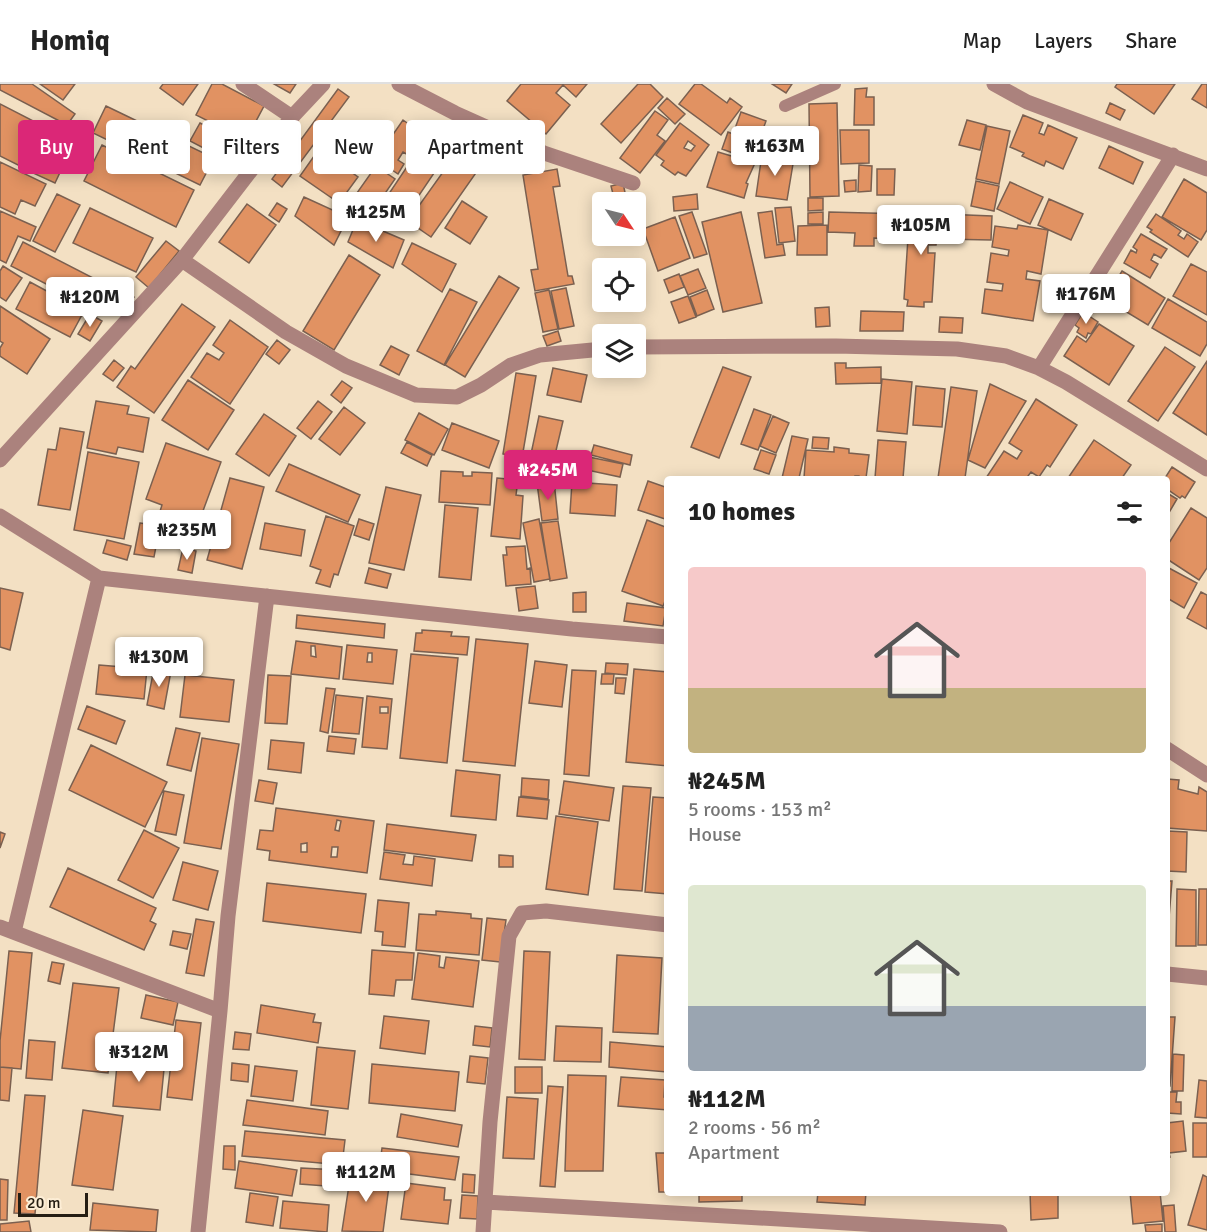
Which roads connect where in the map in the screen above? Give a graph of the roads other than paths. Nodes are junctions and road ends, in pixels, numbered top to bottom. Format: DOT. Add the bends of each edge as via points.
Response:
graph roads {
  1 [pos="243,84"];
  2 [pos="323,84"];
  3 [pos="399,84"];
  4 [pos="835,84"];
  5 [pos="994,84"];
  6 [pos="785,106"];
  7 [pos="292,117"];
  8 [pos="1173,155"];
  9 [pos="1207,169"];
  10 [pos="633,183"];
  11 [pos="182,260"];
  12 [pos="646,347"];
  13 [pos="592,351"];
  14 [pos="1038,368"];
  15 [pos="0,460"];
  16 [pos="1207,469"];
  17 [pos="0,516"];
  18 [pos="99,578"];
  19 [pos="267,596"];
  20 [pos="664,637"];
  21 [pos="1170,751"];
  22 [pos="1207,775"];
  23 [pos="664,925"];
  24 [pos="7,929"];
  25 [pos="1170,974"];
  26 [pos="1207,978"];
  27 [pos="220,1011"];
  28 [pos="486,1202"];
  29 [pos="198,1232"];
  30 [pos="483,1232"];
  31 [pos="1000,1232"];
  1 -- 7 [label="street"];
  2 -- 7 [label="street"];
  3 -- 10 [label="street" via="544,153"];
  4 -- 6 [label="lane"];
  5 -- 8 [label="street" via="1027,102"];
  7 -- 11 [label="street"];
  8 -- 9 [label="street"];
  8 -- 14 [label="street"];
  11 -- 13 [label="street" via="286,332 346,366 416,395 457,397 512,365 540,355"];
  11 -- 15 [label="street"];
  12 -- 14 [label="street" via="957,349 1006,356"];
  14 -- 16 [label="street"];
  17 -- 18 [label="street"];
  18 -- 19 [label="street"];
  18 -- 24 [label="street"];
  19 -- 20 [label="street"];
  19 -- 27 [label="street"];
  21 -- 22 [label="street"];
  23 -- 28 [label="street" via="546,911 522,914 509,936"];
  24 -- 27 [label="street"];
  25 -- 26 [label="street"];
  27 -- 29 [label="street"];
  28 -- 30 [label="street"];
  28 -- 31 [label="street"];
}
